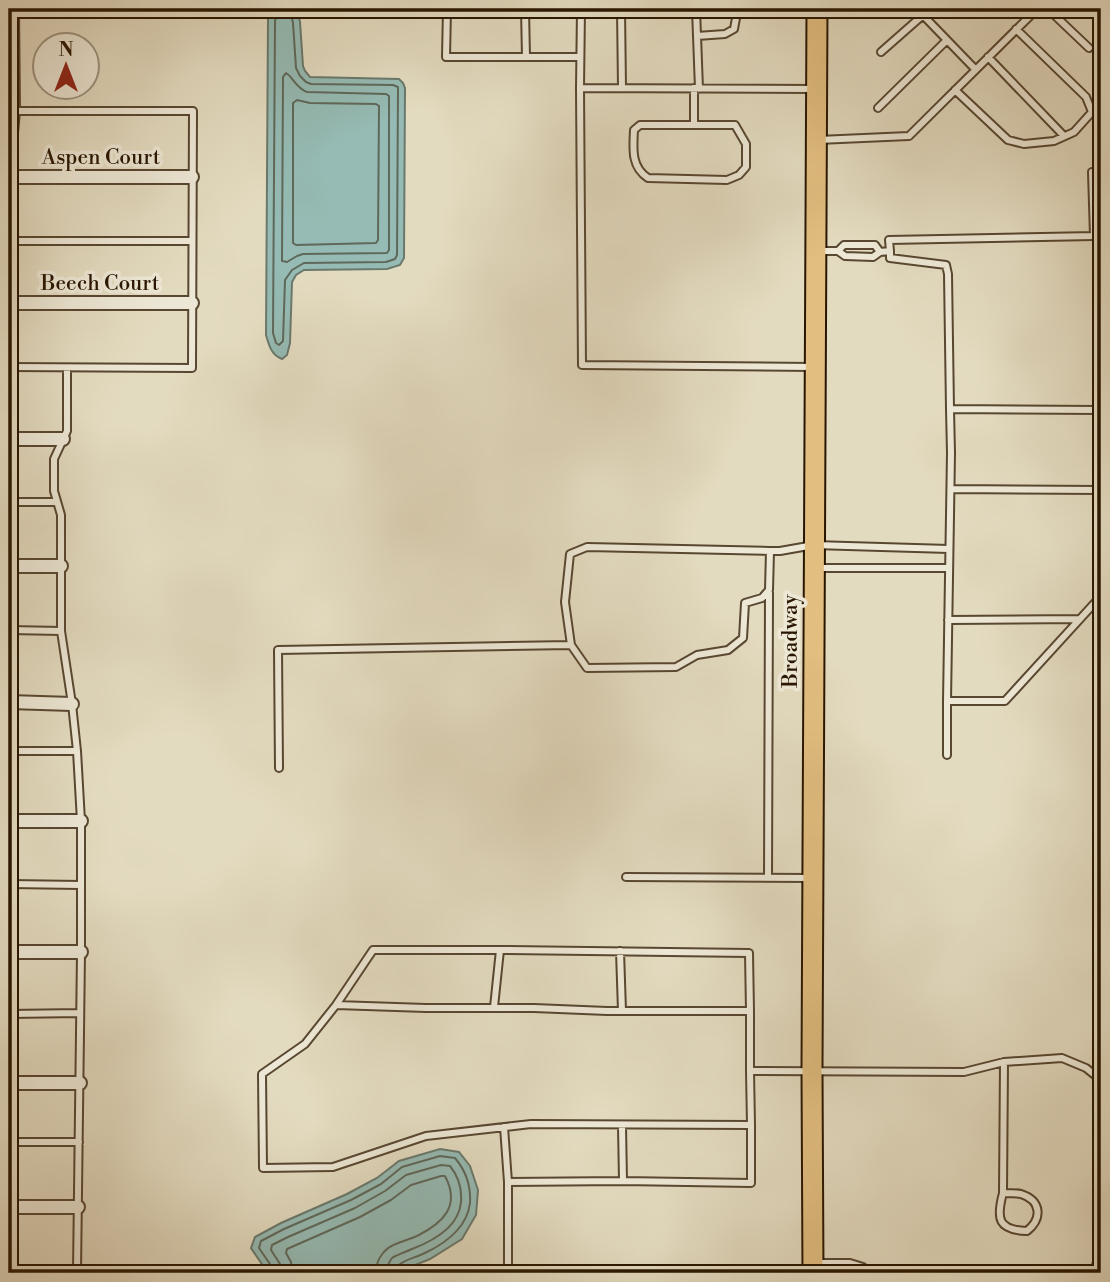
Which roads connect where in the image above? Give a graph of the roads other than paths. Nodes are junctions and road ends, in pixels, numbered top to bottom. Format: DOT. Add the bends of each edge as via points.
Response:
graph roads {
  1 [pos="447,9"];
  2 [pos="525,9"];
  3 [pos="581,9"];
  4 [pos="621,9"];
  5 [pos="696,9"];
  6 [pos="736,9"];
  7 [pos="817,9"];
  8 [pos="917,9"];
  9 [pos="1037,9"];
  10 [pos="1048,9"];
  11 [pos="11,10"];
  12 [pos="923,15"];
  13 [pos="1016,29"];
  14 [pos="697,36"];
  15 [pos="947,40"];
  16 [pos="1089,48"];
  17 [pos="881,52"];
  18 [pos="526,57"];
  19 [pos="580,57"];
  20 [pos="988,57"];
  21 [pos="975,69"];
  22 [pos="580,88"];
  23 [pos="622,88"];
  24 [pos="696,88"];
  25 [pos="817,89"];
  26 [pos="956,90"];
  27 [pos="878,108"];
  28 [pos="13,111"];
  29 [pos="694,125"];
  30 [pos="1064,136"];
  31 [pos="816,140"];
  32 [pos="9,155"];
  33 [pos="1092,172"];
  34 [pos="9,177"];
  35 [pos="192,177"];
  36 [pos="9,241"];
  37 [pos="192,241"];
  38 [pos="817,251"];
  39 [pos="838,251"];
  40 [pos="890,251"];
  41 [pos="880,252"];
  42 [pos="9,303"];
  43 [pos="192,303"];
  44 [pos="9,367"];
  45 [pos="815,367"];
  46 [pos="67,368"];
  47 [pos="950,409"];
  48 [pos="1101,412"];
  49 [pos="9,439"];
  50 [pos="64,439"];
  51 [pos="951,489"];
  52 [pos="1101,490"];
  53 [pos="9,502"];
  54 [pos="57,502"];
  55 [pos="814,545"];
  56 [pos="949,549"];
  57 [pos="770,551"];
  58 [pos="9,566"];
  59 [pos="61,566"];
  60 [pos="814,568"];
  61 [pos="948,568"];
  62 [pos="769,590"];
  63 [pos="1101,596"];
  64 [pos="1080,619"];
  65 [pos="948,620"];
  66 [pos="9,630"];
  67 [pos="61,631"];
  68 [pos="571,645"];
  69 [pos="947,701"];
  70 [pos="9,702"];
  71 [pos="72,704"];
  72 [pos="9,751"];
  73 [pos="77,751"];
  74 [pos="947,755"];
  75 [pos="279,768"];
  76 [pos="9,821"];
  77 [pos="81,821"];
  78 [pos="626,877"];
  79 [pos="768,878"];
  80 [pos="813,878"];
  81 [pos="9,884"];
  82 [pos="81,885"];
  83 [pos="500,950"];
  84 [pos="620,951"];
  85 [pos="9,952"];
  86 [pos="81,952"];
  87 [pos="335,1005"];
  88 [pos="494,1007"];
  89 [pos="622,1011"];
  90 [pos="750,1011"];
  91 [pos="80,1013"];
  92 [pos="9,1014"];
  93 [pos="1004,1062"];
  94 [pos="812,1070"];
  95 [pos="750,1071"];
  96 [pos="1101,1080"];
  97 [pos="9,1083"];
  98 [pos="80,1083"];
  99 [pos="751,1125"];
  100 [pos="504,1126"];
  101 [pos="622,1126"];
  102 [pos="9,1142"];
  103 [pos="79,1142"];
  104 [pos="623,1181"];
  105 [pos="508,1182"];
  106 [pos="1003,1193"];
  107 [pos="9,1207"];
  108 [pos="78,1208"];
  109 [pos="1101,1262"];
  110 [pos="813,1268"];
  111 [pos="9,1272"];
  112 [pos="508,1273"];
  113 [pos="865,1273"];
  114 [pos="1096,1273"];
  1 -- 18 [label="lane" via="446,57"];
  2 -- 18 [label="lane"];
  3 -- 19 [label="lane"];
  4 -- 23 [label="lane"];
  5 -- 14 [label="lane"];
  6 -- 14 [label="lane" via="734,29"];
  7 -- 25 [label="main road, Broadway"];
  8 -- 12 [label="lane"];
  9 -- 13 [label="lane"];
  10 -- 16 [label="lane"];
  11 -- 28 [label="street"];
  12 -- 15 [label="lane"];
  12 -- 17 [label="lane"];
  13 -- 20 [label="lane"];
  13 -- 30 [label="lane" via="1086,97 1092,112"];
  14 -- 24 [label="lane"];
  15 -- 21 [label="lane"];
  15 -- 27 [label="lane"];
  18 -- 19 [label="lane"];
  19 -- 22 [label="lane"];
  20 -- 21 [label="lane"];
  20 -- 30 [label="lane"];
  21 -- 26 [label="lane"];
  22 -- 23 [label="lane"];
  22 -- 45 [label="lane" via="582,365"];
  23 -- 24 [label="lane"];
  24 -- 25 [label="lane"];
  24 -- 29 [label="lane"];
  25 -- 31 [label="main road, Broadway"];
  26 -- 30 [label="lane" via="1008,140 1024,144"];
  26 -- 31 [label="lane" via="909,136"];
  28 -- 32 [label="street"];
  28 -- 35 [label="lane" via="193,111"];
  29 -- 29 [label="lane" via="735,125 746,144 746,167 739,175 727,180 648,178 640,173 634,163 634,130 640,125"];
  31 -- 38 [label="main road, Broadway"];
  33 -- 40 [label="lane" via="1094,236 889,240"];
  34 -- 35 [label="street, Aspen Court"];
  35 -- 37 [label="lane"];
  36 -- 37 [label="lane"];
  37 -- 43 [label="lane"];
  38 -- 39 [label="lane"];
  38 -- 45 [label="main road, Broadway"];
  39 -- 41 [label="lane" via="845,256 873,257"];
  39 -- 41 [label="lane" via="844,245 875,245"];
  40 -- 41 [label="lane"];
  40 -- 47 [label="lane" via="890,258 946,265"];
  42 -- 43 [label="street, Beech Court"];
  43 -- 46 [label="lane" via="192,368"];
  44 -- 46 [label="lane"];
  45 -- 55 [label="main road, Broadway"];
  46 -- 50 [label="lane"];
  47 -- 48 [label="lane"];
  47 -- 51 [label="lane"];
  49 -- 50 [label="street"];
  50 -- 54 [label="lane" via="54,459"];
  51 -- 52 [label="lane"];
  51 -- 56 [label="lane"];
  53 -- 54 [label="lane"];
  54 -- 59 [label="lane"];
  55 -- 56 [label="lane"];
  55 -- 57 [label="lane"];
  55 -- 60 [label="main road, Broadway"];
  56 -- 61 [label="lane"];
  57 -- 62 [label="lane"];
  57 -- 68 [label="lane" via="587,547 570,554 565,602"];
  58 -- 59 [label="street"];
  59 -- 67 [label="lane"];
  60 -- 61 [label="lane"];
  60 -- 80 [label="main road, Broadway"];
  61 -- 65 [label="lane"];
  62 -- 68 [label="lane" via="762,598 745,603 743,638 728,650 697,655 676,667 587,668"];
  62 -- 79 [label="lane"];
  63 -- 64 [label="lane"];
  64 -- 65 [label="lane"];
  64 -- 69 [label="lane" via="1004,701"];
  65 -- 69 [label="lane"];
  66 -- 67 [label="lane"];
  67 -- 71 [label="lane"];
  68 -- 75 [label="lane" via="278,650"];
  69 -- 74 [label="lane"];
  70 -- 71 [label="street"];
  71 -- 73 [label="lane"];
  72 -- 73 [label="lane"];
  73 -- 77 [label="lane"];
  76 -- 77 [label="street"];
  77 -- 82 [label="lane"];
  78 -- 79 [label="lane"];
  79 -- 80 [label="lane"];
  80 -- 94 [label="main road, Broadway"];
  81 -- 82 [label="lane"];
  82 -- 86 [label="lane"];
  83 -- 84 [label="lane"];
  83 -- 87 [label="lane" via="373,950"];
  83 -- 88 [label="lane"];
  84 -- 89 [label="lane"];
  84 -- 90 [label="lane" via="750,953"];
  85 -- 86 [label="street"];
  86 -- 91 [label="lane"];
  87 -- 88 [label="lane"];
  87 -- 100 [label="lane" via="305,1044 262,1074 263,1168 333,1167 426,1136"];
  88 -- 89 [label="lane"];
  89 -- 90 [label="lane"];
  90 -- 95 [label="lane"];
  91 -- 92 [label="lane"];
  91 -- 98 [label="lane"];
  93 -- 94 [label="lane" via="964,1072"];
  93 -- 96 [label="lane" via="1062,1058"];
  93 -- 106 [label="lane"];
  94 -- 95 [label="lane"];
  94 -- 110 [label="main road, Broadway"];
  95 -- 99 [label="lane"];
  97 -- 98 [label="street"];
  98 -- 103 [label="lane"];
  99 -- 101 [label="lane"];
  99 -- 104 [label="lane" via="751,1183"];
  100 -- 101 [label="lane"];
  100 -- 105 [label="lane"];
  101 -- 104 [label="lane"];
  102 -- 103 [label="lane"];
  103 -- 108 [label="lane"];
  104 -- 105 [label="lane"];
  105 -- 112 [label="lane"];
  106 -- 106 [label="lane" via="999,1207 1005,1227 1027,1231 1035,1225 1037,1207 1031,1200"];
  107 -- 108 [label="street"];
  108 -- 111 [label="lane" via="78,1272"];
  109 -- 114 [label="lane"];
  110 -- 113 [label="lane" via="850,1263 863,1267"];
}
